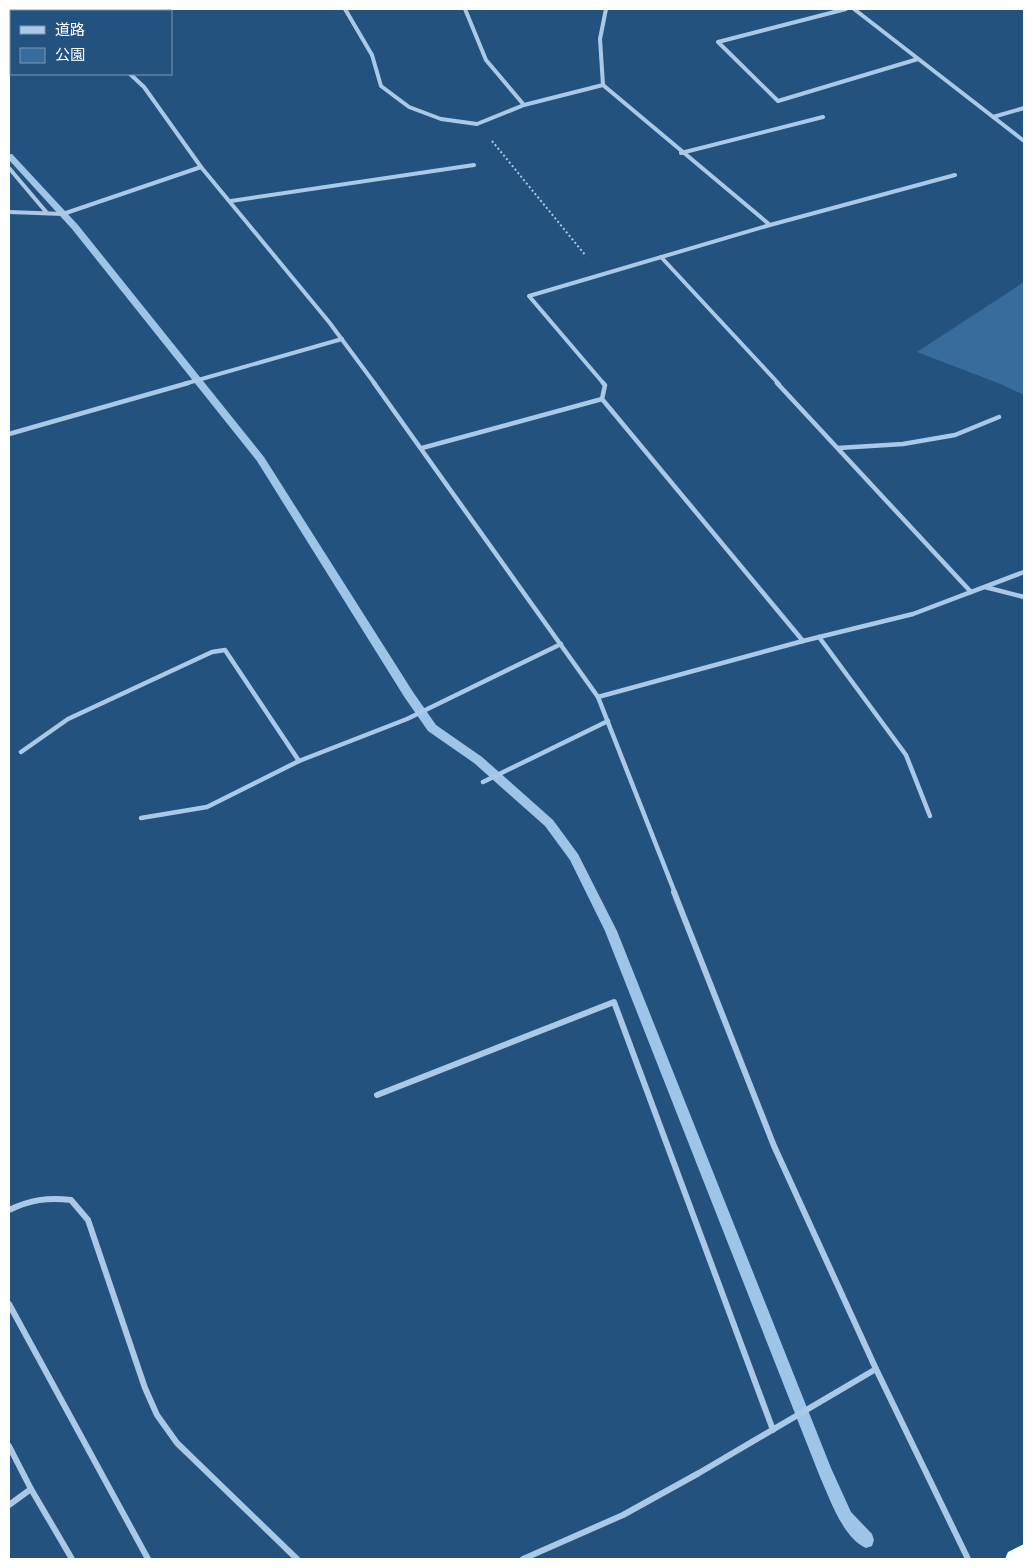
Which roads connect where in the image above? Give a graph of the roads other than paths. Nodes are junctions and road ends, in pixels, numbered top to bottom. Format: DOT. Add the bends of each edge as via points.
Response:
graph roads {
  1 [pos="345,9"];
  2 [pos="465,9"];
  3 [pos="606,9"];
  4 [pos="846,9"];
  5 [pos="854,9"];
  6 [pos="918,59"];
  7 [pos="131,75"];
  8 [pos="603,85"];
  9 [pos="524,105"];
  10 [pos="1024,108"];
  11 [pos="823,117"];
  12 [pos="993,117"];
  13 [pos="1024,141"];
  14 [pos="682,152"];
  15 [pos="474,165"];
  16 [pos="201,167"];
  17 [pos="9,168"];
  18 [pos="955,175"];
  19 [pos="231,201"];
  20 [pos="9,212"];
  21 [pos="47,213"];
  22 [pos="770,225"];
  23 [pos="661,257"];
  24 [pos="342,339"];
  25 [pos="602,399"];
  26 [pos="999,417"];
  27 [pos="9,434"];
  28 [pos="422,448"];
  29 [pos="838,448"];
  30 [pos="1024,572"];
  31 [pos="985,587"];
  32 [pos="971,592"];
  33 [pos="1024,597"];
  34 [pos="820,637"];
  35 [pos="803,641"];
  36 [pos="561,644"];
  37 [pos="598,697"];
  38 [pos="608,721"];
  39 [pos="21,752"];
  40 [pos="299,761"];
  41 [pos="483,782"];
  42 [pos="930,816"];
  43 [pos="141,818"];
  44 [pos="377,1095"];
  45 [pos="9,1210"];
  46 [pos="9,1304"];
  47 [pos="876,1369"];
  48 [pos="772,1430"];
  49 [pos="9,1446"];
  50 [pos="31,1489"];
  51 [pos="9,1505"];
  52 [pos="1024,1554"];
  53 [pos="72,1559"];
  54 [pos="148,1559"];
  55 [pos="297,1559"];
  56 [pos="523,1559"];
  57 [pos="968,1559"];
  58 [pos="1015,1559"];
  1 -- 9 [label="street" via="379,70 381,86 408,107 441,119 477,124"];
  2 -- 9 [label="street" via="486,60"];
  3 -- 8 [label="street" via="600,38"];
  4 -- 6 [label="street" via="718,42 778,101"];
  5 -- 6 [label="street"];
  6 -- 12 [label="street"];
  7 -- 16 [label="street" via="144,87"];
  8 -- 9 [label="street"];
  8 -- 14 [label="street"];
  10 -- 12 [label="street"];
  11 -- 14 [label="street"];
  12 -- 13 [label="street"];
  14 -- 22 [label="street"];
  15 -- 19 [label="street"];
  16 -- 19 [label="street"];
  16 -- 21 [label="street" via="63,214"];
  17 -- 21 [label="street"];
  18 -- 22 [label="street"];
  19 -- 24 [label="street"];
  20 -- 21 [label="street"];
  22 -- 23 [label="street"];
  23 -- 25 [label="street" via="529,296 605,385"];
  23 -- 29 [label="street"];
  24 -- 27 [label="street"];
  24 -- 28 [label="street"];
  25 -- 28 [label="street"];
  25 -- 35 [label="street"];
  26 -- 29 [label="street" via="955,435 903,444"];
  28 -- 36 [label="street"];
  29 -- 32 [label="street"];
  30 -- 31 [label="street"];
  31 -- 32 [label="street"];
  31 -- 33 [label="street"];
  32 -- 34 [label="street" via="913,614"];
  34 -- 35 [label="street"];
  34 -- 42 [label="street" via="906,755"];
  35 -- 37 [label="street"];
  36 -- 37 [label="street"];
  36 -- 40 [label="street" via="407,719"];
  37 -- 38 [label="street"];
  38 -- 41 [label="street"];
  38 -- 47 [label="street" via="774,1146"];
  39 -- 40 [label="street" via="68,719 212,652 225,650"];
  40 -- 43 [label="street" via="207,807"];
  44 -- 48 [label="street" via="614,1002"];
  45 -- 55 [label="street" via="28,1200 53,1197 71,1200 88,1220 157,1415 177,1443"];
  46 -- 54 [label="street"];
  47 -- 48 [label="street"];
  47 -- 57 [label="street"];
  48 -- 56 [label="street" via="623,1515"];
  49 -- 50 [label="street"];
  50 -- 51 [label="street"];
  50 -- 53 [label="street"];
  52 -- 58 [label="highway"];
}
